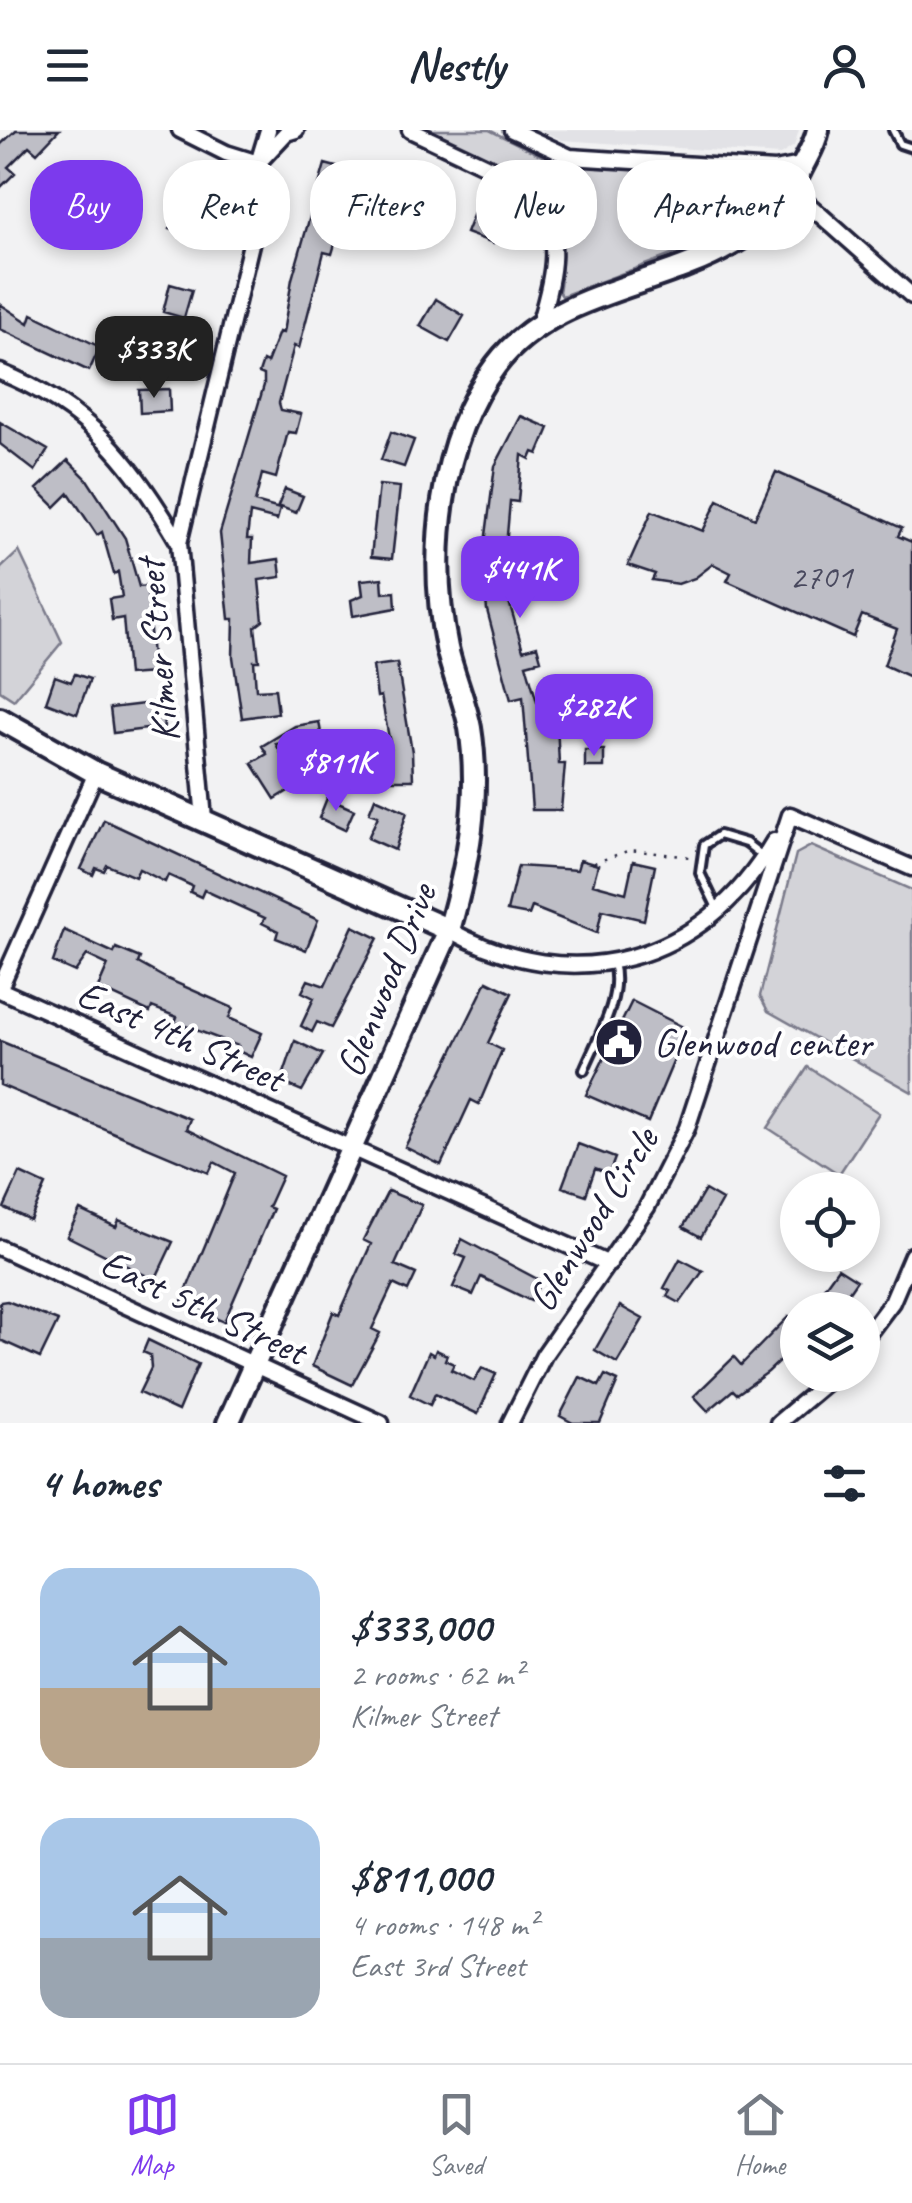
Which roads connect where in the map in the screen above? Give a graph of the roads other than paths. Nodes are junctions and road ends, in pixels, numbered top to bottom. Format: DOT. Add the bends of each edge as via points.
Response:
graph roads {
  1 [pos="180,130"];
  2 [pos="268,130"];
  3 [pos="296,130"];
  4 [pos="410,130"];
  5 [pos="512,130"];
  6 [pos="818,130"];
  7 [pos="893,130"];
  8 [pos="912,148"];
  9 [pos="570,157"];
  10 [pos="247,160"];
  11 [pos="259,160"];
  12 [pos="261,160"];
  13 [pos="568,160"];
  14 [pos="617,160"];
  15 [pos="804,160"];
  16 [pos="476,161"];
  17 [pos="816,210"];
  18 [pos="249,250"];
  19 [pos="555,250"];
  20 [pos="720,250"];
  21 [pos="912,296"];
  22 [pos="540,320"];
  23 [pos="0,372"];
  24 [pos="178,543"];
  25 [pos="0,720"];
  26 [pos="96,773"];
  27 [pos="790,815"];
  28 [pos="204,818"];
  29 [pos="764,858"];
  30 [pos="912,868"];
  31 [pos="718,910"];
  32 [pos="450,930"];
  33 [pos="613,962"];
  34 [pos="0,989"];
  35 [pos="584,1070"];
  36 [pos="352,1148"];
  37 [pos="0,1248"];
  38 [pos="912,1255"];
  39 [pos="609,1264"];
  40 [pos="880,1318"];
  41 [pos="254,1366"];
  42 [pos="815,1392"];
  43 [pos="228,1423"];
  44 [pos="381,1423"];
  45 [pos="510,1423"];
  46 [pos="778,1423"];
  1 -- 10 [label="street"];
  2 -- 11 [label="street, Kilmer Street"];
  3 -- 12 [label="street"];
  4 -- 16 [label="street"];
  5 -- 9 [label="street"];
  6 -- 15 [label="street, Glenwood Drive"];
  7 -- 8 [label="lane" via="900,144"];
  9 -- 13 [label="street"];
  9 -- 14 [label="street"];
  17 -- 21 [label="street"];
  18 -- 24 [label="street, Kilmer Street"];
  19 -- 22 [label="street"];
  20 -- 22 [label="street, Glenwood Drive"];
  22 -- 32 [label="street, Glenwood Drive" via="497,363 464,416 444,500 438,584 470,728 473,793 468,862"];
  23 -- 24 [label="street" via="104,435"];
  24 -- 28 [label="street, Kilmer Street"];
  25 -- 26 [label="street"];
  26 -- 28 [label="street"];
  26 -- 34 [label="street, Kilmer Street"];
  27 -- 29 [label="street"];
  27 -- 30 [label="street"];
  27 -- 39 [label="street, Glenwood Circle" via="687,1128"];
  28 -- 32 [label="street"];
  29 -- 31 [label="street"];
  29 -- 31 [label="lane" via="746,843 719,835 704,845 700,873"];
  31 -- 33 [label="street" via="672,944"];
  32 -- 33 [label="street" via="519,958"];
  32 -- 36 [label="street, Glenwood Drive"];
  33 -- 35 [label="lane" via="614,996"];
  34 -- 36 [label="street, East 4th Street"];
  36 -- 39 [label="street, East 4th Street"];
  36 -- 41 [label="street, Glenwood Drive"];
  37 -- 41 [label="street, East 5th Street"];
  38 -- 40 [label="street"];
  39 -- 45 [label="street, Glenwood Circle" via="544,1355"];
  41 -- 43 [label="street, Glenwood Drive"];
  41 -- 44 [label="street, East 5th Street"];
  42 -- 46 [label="street"];
}
